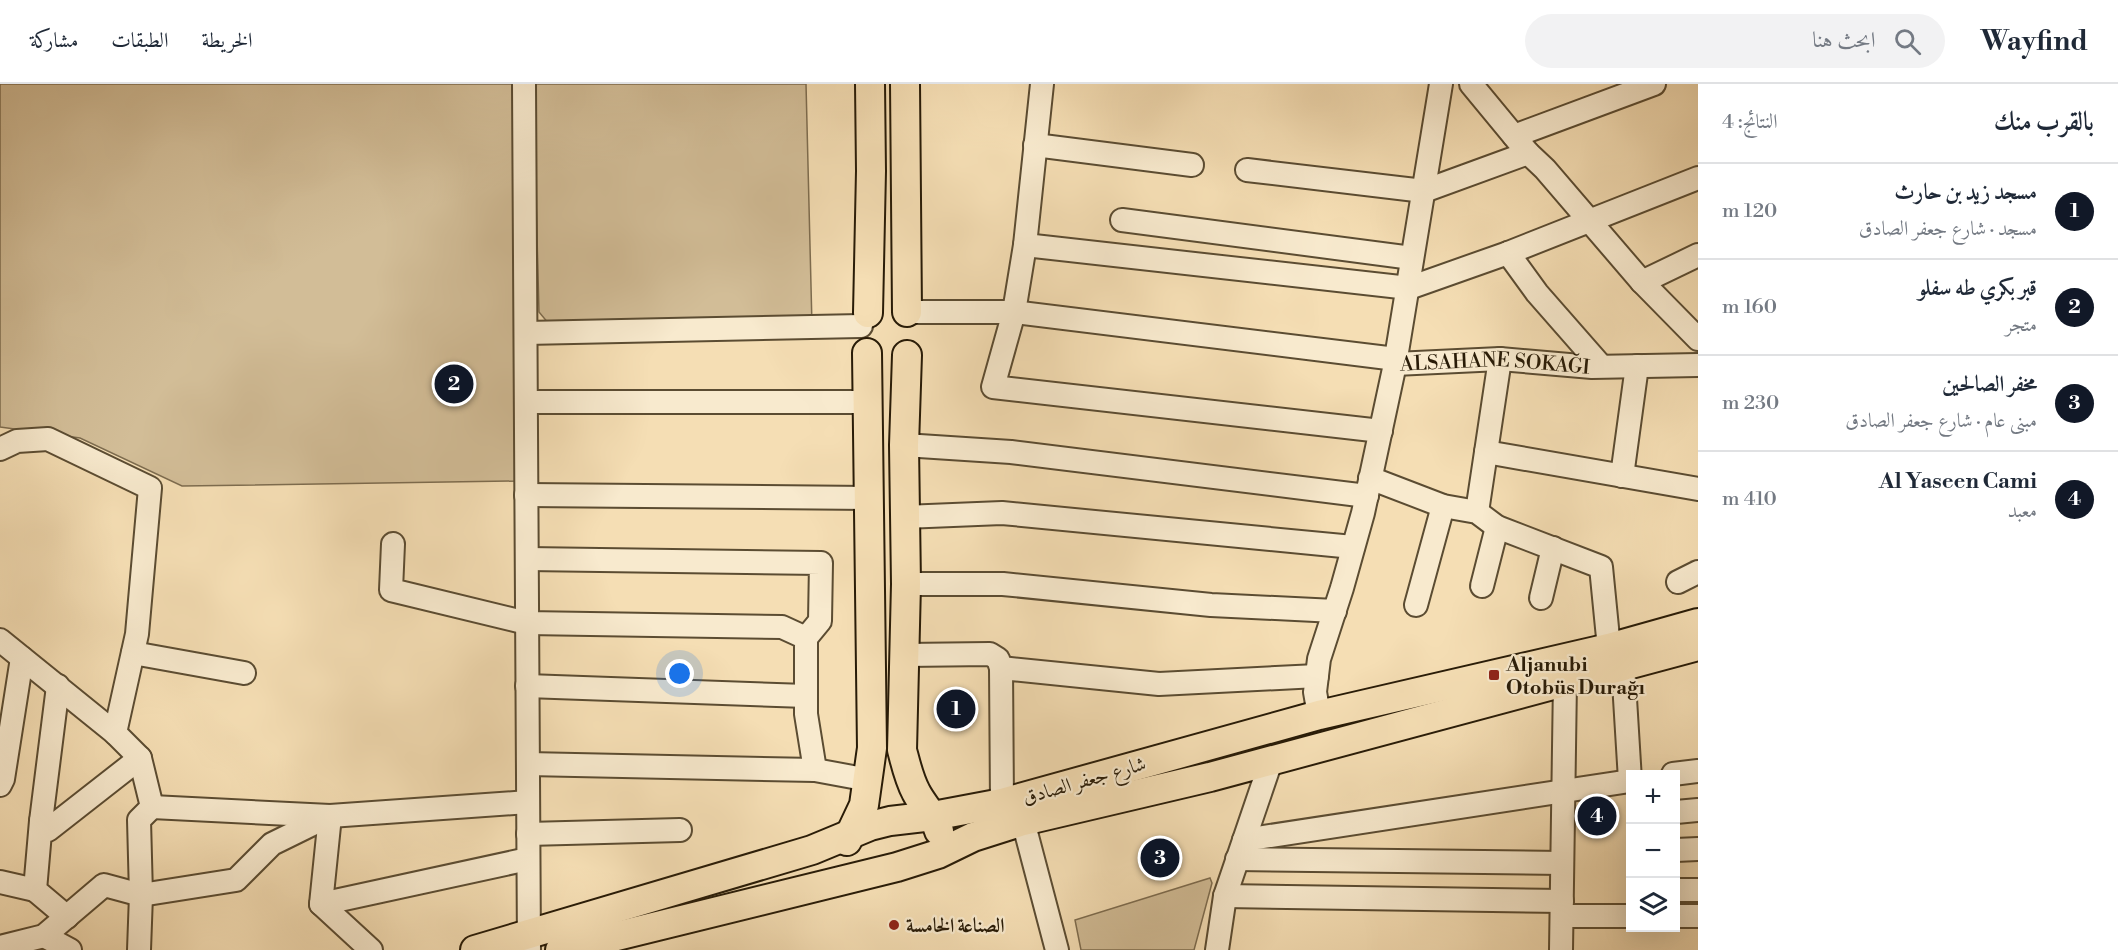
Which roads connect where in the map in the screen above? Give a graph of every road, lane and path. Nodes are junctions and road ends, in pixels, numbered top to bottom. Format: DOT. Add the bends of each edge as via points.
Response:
graph roads {
  1 [pos="524,84"];
  2 [pos="870,84"];
  3 [pos="905,84"];
  4 [pos="1042,84"];
  5 [pos="1441,84"];
  6 [pos="1471,84"];
  7 [pos="1647,85"];
  8 [pos="1035,145"];
  9 [pos="1521,145"];
  10 [pos="1192,165"];
  11 [pos="1247,170"];
  12 [pos="1698,178"];
  13 [pos="1424,191"];
  14 [pos="1122,220"];
  15 [pos="1589,221"];
  16 [pos="1025,244"];
  17 [pos="1508,253"];
  18 [pos="1698,255"];
  19 [pos="1412,258"];
  20 [pos="1642,282"];
  21 [pos="1409,288"];
  22 [pos="906,312"];
  23 [pos="1014,312"];
  24 [pos="865,331"];
  25 [pos="526,333"];
  26 [pos="1698,339"];
  27 [pos="907,356"];
  28 [pos="1500,359"];
  29 [pos="1396,361"];
  30 [pos="1698,365"];
  31 [pos="1601,366"];
  32 [pos="1637,366"];
  33 [pos="526,402"];
  34 [pos="868,402"];
  35 [pos="1381,431"];
  36 [pos="904,446"];
  37 [pos="0,449"];
  38 [pos="1486,452"];
  39 [pos="1622,476"];
  40 [pos="1368,487"];
  41 [pos="1698,489"];
  42 [pos="526,495"];
  43 [pos="869,498"];
  44 [pos="1443,506"];
  45 [pos="1477,512"];
  46 [pos="904,517"];
  47 [pos="1497,527"];
  48 [pos="393,544"];
  49 [pos="1353,547"];
  50 [pos="1553,548"];
  51 [pos="527,559"];
  52 [pos="906,584"];
  53 [pos="1482,586"];
  54 [pos="1541,598"];
  55 [pos="1416,605"];
  56 [pos="1335,611"];
  57 [pos="527,623"];
  58 [pos="1698,623"];
  59 [pos="806,638"];
  60 [pos="0,640"];
  61 [pos="1698,646"];
  62 [pos="133,653"];
  63 [pos="905,656"];
  64 [pos="1616,657"];
  65 [pos="22,658"];
  66 [pos="1001,668"];
  67 [pos="244,673"];
  68 [pos="1317,676"];
  69 [pos="1565,681"];
  70 [pos="58,686"];
  71 [pos="527,686"];
  72 [pos="806,696"];
  73 [pos="1319,715"];
  74 [pos="115,733"];
  75 [pos="140,758"];
  76 [pos="1271,761"];
  77 [pos="528,764"];
  78 [pos="815,770"];
  79 [pos="1629,770"];
  80 [pos="1698,771"];
  81 [pos="1680,773"];
  82 [pos="869,780"];
  83 [pos="1626,781"];
  84 [pos="0,785"];
  85 [pos="1563,792"];
  86 [pos="528,802"];
  87 [pos="152,807"];
  88 [pos="1698,810"];
  89 [pos="1012,812"];
  90 [pos="1680,812"];
  91 [pos="330,816"];
  92 [pos="933,816"];
  93 [pos="41,821"];
  94 [pos="681,830"];
  95 [pos="528,834"];
  96 [pos="850,834"];
  97 [pos="1698,849"];
  98 [pos="1241,850"];
  99 [pos="1680,850"];
  100 [pos="938,854"];
  101 [pos="528,859"];
  102 [pos="1563,863"];
  103 [pos="858,876"];
  104 [pos="0,882"];
  105 [pos="35,890"];
  106 [pos="1680,890"];
  107 [pos="1698,890"];
  108 [pos="141,895"];
  109 [pos="1225,896"];
  110 [pos="321,904"];
  111 [pos="1562,908"];
  112 [pos="1626,916"];
  113 [pos="1680,916"];
  114 [pos="1698,916"];
  115 [pos="67,917"];
  116 [pos="44,936"];
  117 [pos="529,943"];
  118 [pos="0,947"];
  119 [pos="70,950"];
  120 [pos="138,950"];
  121 [pos="371,950"];
  122 [pos="475,950"];
  123 [pos="560,950"];
  124 [pos="1057,950"];
  125 [pos="1217,950"];
  126 [pos="1561,950"];
  1 -- 25 [label="street"];
  2 -- 24 [label="main road"];
  3 -- 22 [label="main road"];
  4 -- 8 [label="street"];
  5 -- 13 [label="street"];
  6 -- 9 [label="street"];
  7 -- 9 [label="street"];
  8 -- 10 [label="street"];
  8 -- 16 [label="street"];
  9 -- 13 [label="street"];
  9 -- 15 [label="street"];
  11 -- 13 [label="street"];
  12 -- 15 [label="street"];
  13 -- 19 [label="street"];
  14 -- 19 [label="street"];
  15 -- 17 [label="street"];
  15 -- 20 [label="street"];
  16 -- 21 [label="street"];
  16 -- 23 [label="street"];
  17 -- 21 [label="street"];
  17 -- 31 [label="street" via="1537,293"];
  18 -- 20 [label="street"];
  19 -- 21 [label="street"];
  20 -- 26 [label="street"];
  21 -- 29 [label="street"];
  22 -- 23 [label="street"];
  22 -- 24 [label="main road" via="883,306"];
  22 -- 27 [label="main road" via="913,319 917,338"];
  23 -- 29 [label="street"];
  23 -- 35 [label="street" via="993,387"];
  24 -- 25 [label="street"];
  24 -- 27 [label="main road" via="874,359 891,363"];
  24 -- 34 [label="main road"];
  25 -- 33 [label="street"];
  27 -- 36 [label="main road"];
  28 -- 29 [label="street"];
  28 -- 31 [label="street"];
  28 -- 38 [label="street"];
  29 -- 35 [label="street"];
  30 -- 32 [label="street"];
  31 -- 32 [label="street"];
  32 -- 39 [label="street"];
  33 -- 34 [label="street"];
  33 -- 42 [label="street"];
  34 -- 43 [label="main road"];
  35 -- 40 [label="street"];
  36 -- 40 [label="street" via="1011,452"];
  36 -- 46 [label="main road"];
  37 -- 62 [label="street" via="17,441 48,439 150,488"];
  38 -- 39 [label="street"];
  38 -- 45 [label="street"];
  39 -- 41 [label="street"];
  40 -- 44 [label="street"];
  40 -- 49 [label="street"];
  42 -- 43 [label="street"];
  42 -- 51 [label="street"];
  43 -- 82 [label="main road"];
  44 -- 45 [label="street"];
  44 -- 55 [label="street"];
  45 -- 47 [label="street"];
  46 -- 49 [label="street" via="1002,513"];
  46 -- 52 [label="main road"];
  47 -- 50 [label="street"];
  47 -- 53 [label="street"];
  48 -- 57 [label="street" via="391,590"];
  49 -- 56 [label="street"];
  50 -- 54 [label="street"];
  50 -- 64 [label="street" via="1601,567"];
  51 -- 57 [label="street"];
  51 -- 59 [label="street" via="821,563 820,621"];
  52 -- 56 [label="street" via="1003,584 1211,605"];
  52 -- 63 [label="main road"];
  56 -- 68 [label="street"];
  57 -- 59 [label="street" via="782,627"];
  57 -- 71 [label="street"];
  58 -- 64 [label="main road, شارع جعفر الصادق"];
  59 -- 72 [label="street"];
  60 -- 65 [label="street"];
  61 -- 64 [label="main road, شارع جعفر الصادق"];
  62 -- 67 [label="street"];
  62 -- 74 [label="street"];
  63 -- 66 [label="street" via="990,654 998,659"];
  63 -- 92 [label="main road" via="902,750 908,774"];
  64 -- 69 [label="main road, شارع جعفر الصادق"];
  64 -- 73 [label="main road, شارع جعفر الصادق"];
  64 -- 79 [label="street"];
  65 -- 70 [label="street"];
  65 -- 84 [label="street"];
  66 -- 68 [label="street" via="1159,684"];
  66 -- 89 [label="street"];
  68 -- 73 [label="street"];
  69 -- 76 [label="main road, شارع جعفر الصادق"];
  69 -- 85 [label="street"];
  70 -- 74 [label="street"];
  70 -- 93 [label="street"];
  71 -- 72 [label="street"];
  71 -- 77 [label="street"];
  72 -- 78 [label="street"];
  73 -- 89 [label="main road, شارع جعفر الصادق"];
  74 -- 75 [label="street"];
  75 -- 87 [label="street"];
  75 -- 93 [label="street" via="48,830"];
  76 -- 89 [label="main road, شارع جعفر الصادق" via="1210,777"];
  76 -- 98 [label="street"];
  77 -- 78 [label="street"];
  77 -- 86 [label="street"];
  78 -- 82 [label="street"];
  80 -- 81 [label="street"];
  82 -- 96 [label="main road" via="864,805"];
  83 -- 85 [label="street"];
  85 -- 98 [label="street"];
  85 -- 102 [label="street"];
  86 -- 91 [label="street"];
  86 -- 95 [label="street"];
  87 -- 91 [label="street"];
  87 -- 108 [label="street" via="139,820"];
  88 -- 90 [label="street"];
  89 -- 92 [label="main road, شارع جعفر الصادق"];
  89 -- 100 [label="main road, شارع جعفر الصادق"];
  89 -- 124 [label="street"];
  91 -- 108 [label="street" via="272,844 236,880"];
  91 -- 110 [label="street"];
  92 -- 96 [label="main road, شارع جعفر الصادق" via="890,821"];
  92 -- 100 [label="main road" via="940,834"];
  93 -- 105 [label="street"];
  94 -- 95 [label="street"];
  95 -- 101 [label="street"];
  96 -- 103 [label="main road" via="846,856"];
  96 -- 117 [label="main road, شارع جعفر الصادق"];
  97 -- 99 [label="street"];
  98 -- 102 [label="street"];
  98 -- 109 [label="street"];
  100 -- 103 [label="main road, شارع جعفر الصادق"];
  101 -- 110 [label="street"];
  101 -- 117 [label="street"];
  102 -- 111 [label="street"];
  103 -- 123 [label="main road, شارع جعفر الصادق"];
  104 -- 105 [label="street"];
  105 -- 115 [label="street"];
  106 -- 107 [label="street"];
  108 -- 115 [label="street" via="104,885"];
  108 -- 120 [label="street"];
  109 -- 111 [label="street"];
  109 -- 125 [label="street"];
  110 -- 121 [label="street"];
  111 -- 112 [label="street"];
  111 -- 126 [label="street"];
  113 -- 114 [label="street"];
  115 -- 116 [label="street"];
  116 -- 118 [label="street"];
  116 -- 119 [label="street"];
  117 -- 122 [label="main road, شارع جعفر الصادق"];
}
